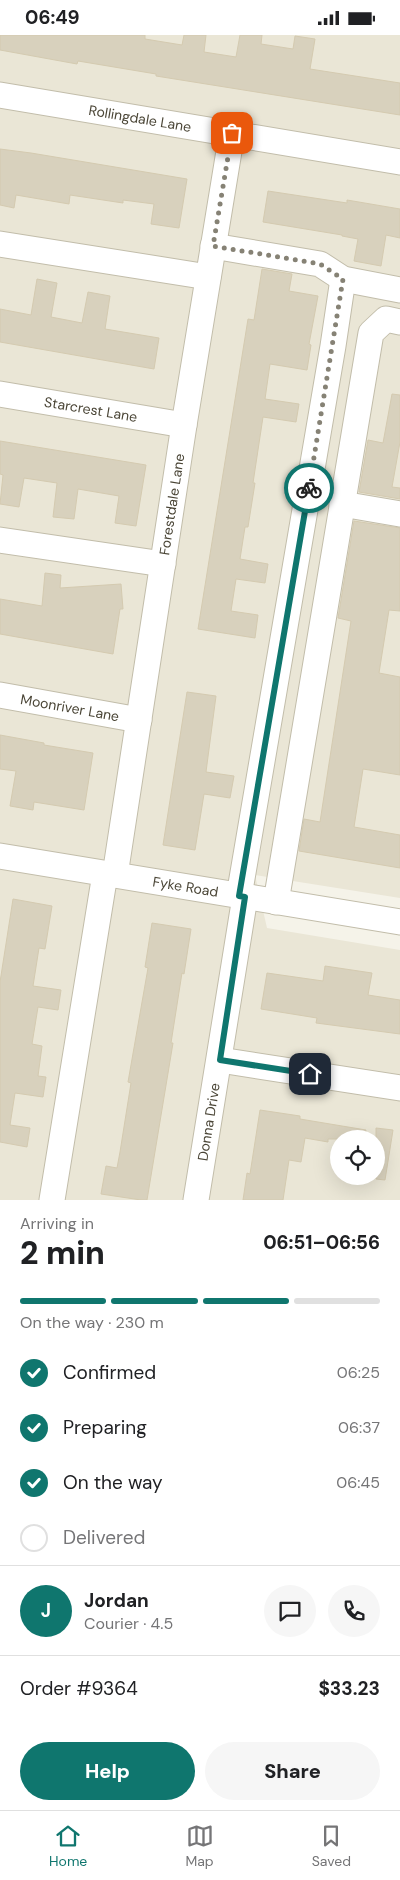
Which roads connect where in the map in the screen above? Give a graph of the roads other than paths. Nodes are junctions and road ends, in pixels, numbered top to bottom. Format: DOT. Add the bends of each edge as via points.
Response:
graph roads {
  1 [pos="0,95"];
  2 [pos="232,133"];
  3 [pos="400,162"];
  4 [pos="0,244"];
  5 [pos="213,246"];
  6 [pos="208,277"];
  7 [pos="343,279"];
  8 [pos="400,290"];
  9 [pos="400,322"];
  10 [pos="0,394"];
  11 [pos="184,425"];
  12 [pos="342,504"];
  13 [pos="400,513"];
  14 [pos="0,540"];
  15 [pos="163,564"];
  16 [pos="0,695"];
  17 [pos="139,719"];
  18 [pos="0,857"];
  19 [pos="110,875"];
  20 [pos="242,896"];
  21 [pos="276,902"];
  22 [pos="400,922"];
  23 [pos="220,1060"];
  24 [pos="400,1088"];
  25 [pos="52,1200"];
  26 [pos="196,1200"];
  1 -- 2 [label="street, Rollingdale Lane"];
  2 -- 3 [label="street, Rollingdale Lane"];
  2 -- 5 [label="street, Forestdale Lane"];
  4 -- 6 [label="street"];
  5 -- 6 [label="street, Forestdale Lane"];
  5 -- 7 [label="street" via="320,264"];
  6 -- 11 [label="street, Forestdale Lane"];
  7 -- 8 [label="street"];
  7 -- 20 [label="street, Donna Drive"];
  9 -- 12 [label="street" via="386,319 371,333"];
  10 -- 11 [label="street, Starcrest Lane"];
  11 -- 15 [label="street, Forestdale Lane"];
  12 -- 13 [label="street"];
  12 -- 21 [label="street"];
  14 -- 15 [label="street"];
  15 -- 17 [label="street, Forestdale Lane"];
  16 -- 17 [label="street, Moonriver Lane"];
  17 -- 19 [label="street, Forestdale Lane"];
  18 -- 19 [label="street, Fyke Road"];
  19 -- 20 [label="street, Fyke Road"];
  19 -- 25 [label="street, Forestdale Lane"];
  20 -- 21 [label="street, Fyke Road"];
  20 -- 23 [label="street, Donna Drive"];
  21 -- 22 [label="street, Fyke Road"];
  23 -- 24 [label="street"];
  23 -- 26 [label="street, Donna Drive"];
}
